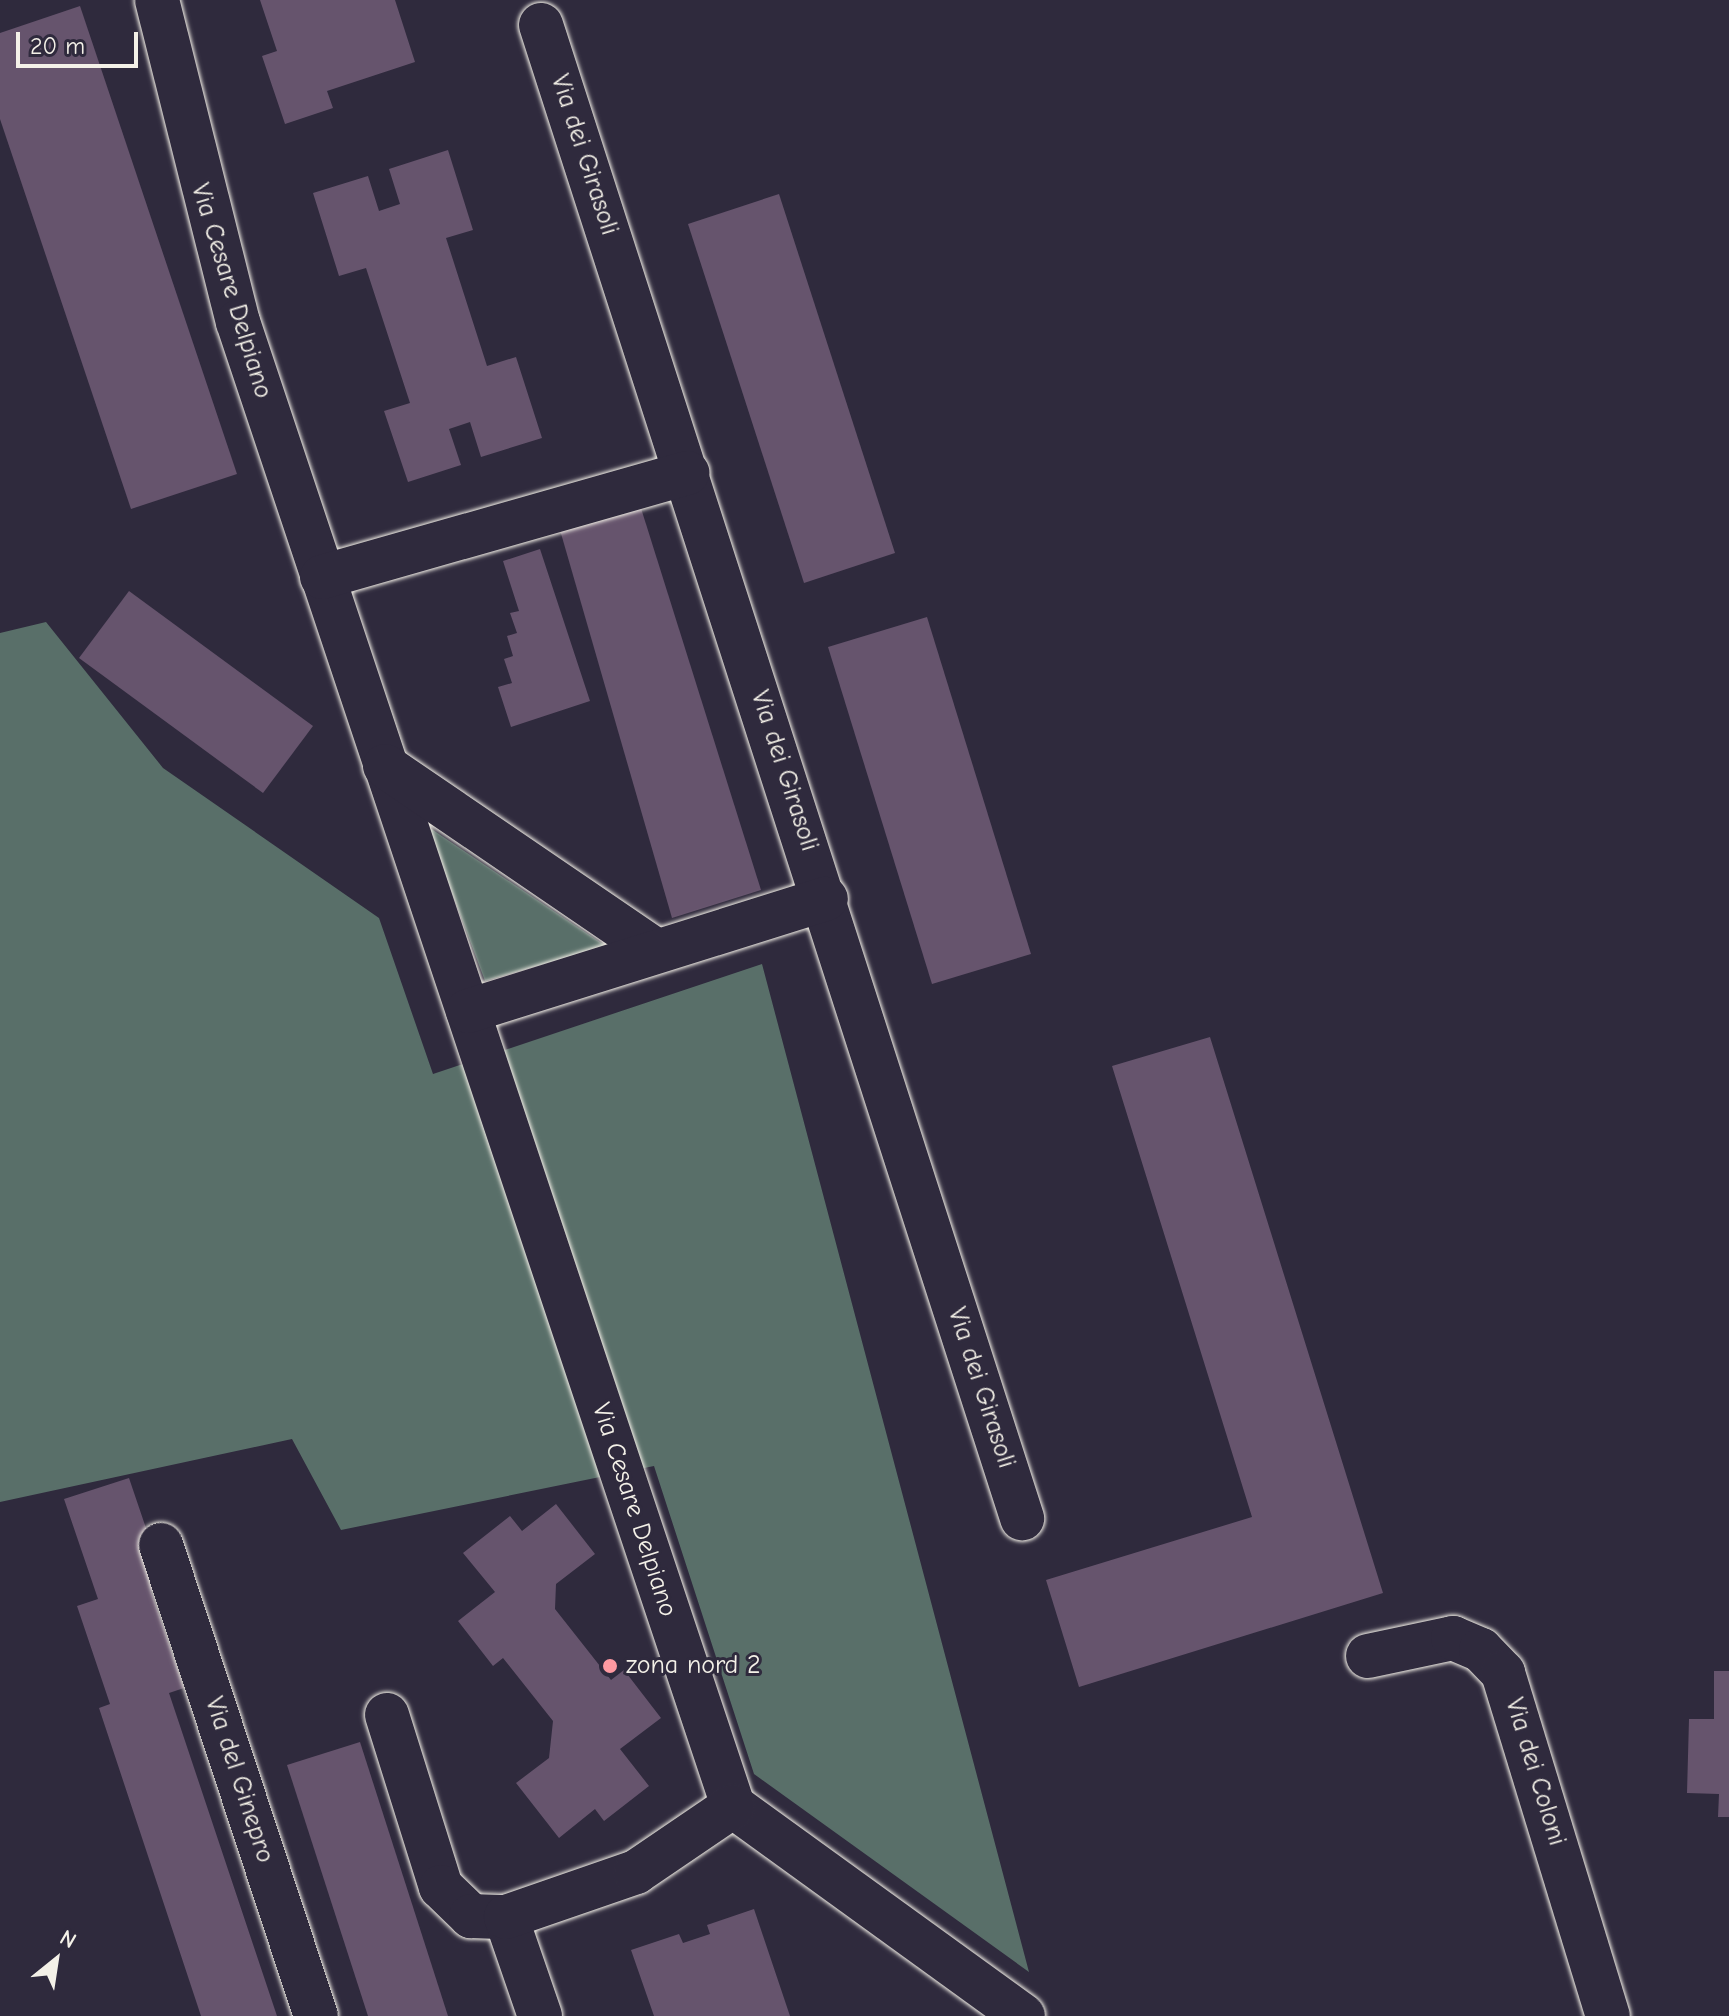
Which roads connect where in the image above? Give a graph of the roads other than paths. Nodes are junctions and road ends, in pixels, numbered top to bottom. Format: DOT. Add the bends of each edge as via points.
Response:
graph roads {
  1 [pos="157,0"];
  2 [pos="541,25"];
  3 [pos="687,473"];
  4 [pos="322,577"];
  5 [pos="385,766"];
  6 [pos="826,899"];
  7 [pos="655,950"];
  8 [pos="468,1011"];
  9 [pos="1022,1518"];
  10 [pos="161,1545"];
  11 [pos="1368,1656"];
  12 [pos="387,1715"];
  13 [pos="733,1806"];
  14 [pos="506,1917"];
  15 [pos="316,2016"];
  16 [pos="540,2016"];
  17 [pos="1023,2016"];
  18 [pos="1608,2016"];
  1 -- 4 [label="street, Via Cesare Delpiano" via="207,220"];
  2 -- 3 [label="street, Via dei Girasoli"];
  3 -- 4 [label="street"];
  3 -- 6 [label="street, Via dei Girasoli"];
  4 -- 5 [label="street, Via Cesare Delpiano"];
  5 -- 7 [label="street"];
  5 -- 8 [label="street, Via Cesare Delpiano"];
  6 -- 7 [label="street"];
  6 -- 9 [label="street, Via dei Girasoli"];
  7 -- 8 [label="street"];
  8 -- 13 [label="street, Via Cesare Delpiano"];
  10 -- 15 [label="street, Via del Ginepro"];
  11 -- 18 [label="street, Via dei Coloni" via="1453,1638 1481,1650 1503,1673"];
  12 -- 14 [label="street" via="441,1887 471,1916"];
  13 -- 14 [label="street" via="656,1863"];
  13 -- 17 [label="street"];
  14 -- 16 [label="street"];
}
